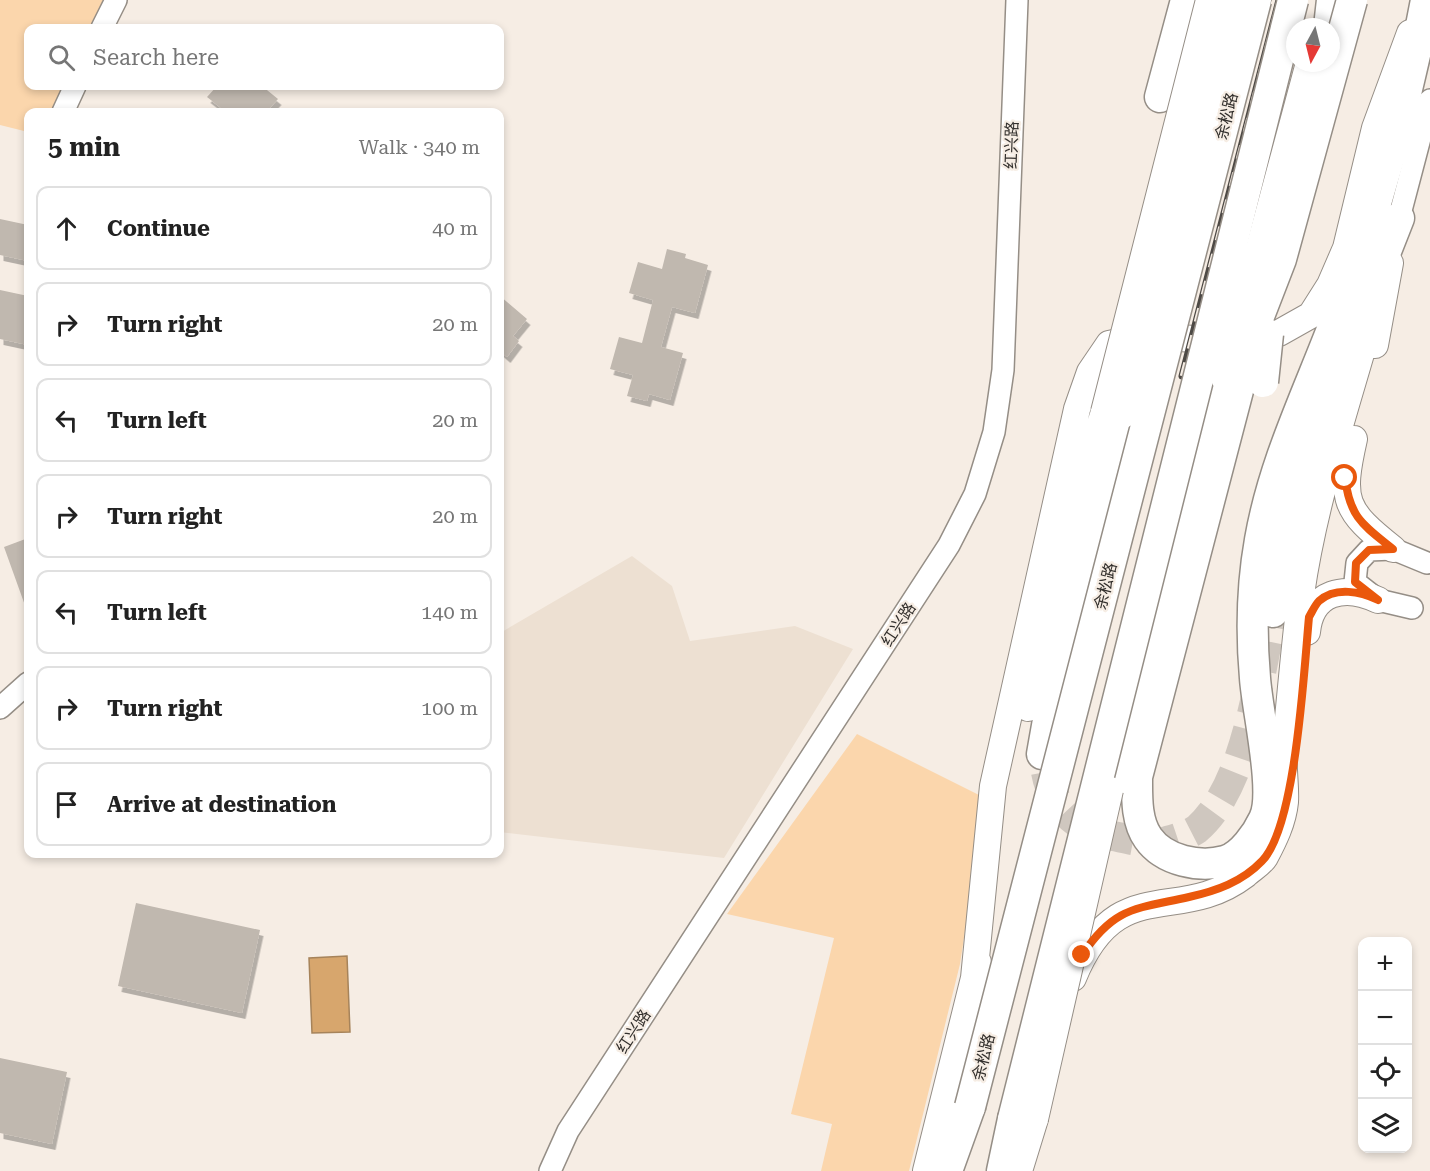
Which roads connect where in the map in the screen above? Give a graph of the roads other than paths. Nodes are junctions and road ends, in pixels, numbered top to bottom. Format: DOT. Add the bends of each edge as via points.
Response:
graph roads {
  1 [pos="116,0"];
  2 [pos="1017,0"];
  3 [pos="1186,0"];
  4 [pos="1200,0"];
  5 [pos="1209,0"];
  6 [pos="1218,0"];
  7 [pos="1231,0"];
  8 [pos="1256,0"];
  9 [pos="1293,0"];
  10 [pos="1326,0"];
  11 [pos="1332,0"];
  12 [pos="1352,0"];
  13 [pos="1424,0"];
  14 [pos="1321,18"];
  15 [pos="1330,18"];
  16 [pos="104,24"];
  17 [pos="1212,71"];
  18 [pos="1307,72"];
  19 [pos="1323,72"];
  20 [pos="1165,85"];
  21 [pos="73,90"];
  22 [pos="1430,100"];
  23 [pos="65,108"];
  24 [pos="1308,156"];
  25 [pos="1399,218"];
  26 [pos="1243,380"];
  27 [pos="1113,413"];
  28 [pos="1393,549"];
  29 [pos="1426,563"];
  30 [pos="1378,600"];
  31 [pos="1412,608"];
  32 [pos="1273,612"];
  33 [pos="24,687"];
  34 [pos="0,708"];
  35 [pos="1042,754"];
  36 [pos="1001,789"];
  37 [pos="1285,802"];
  38 [pos="1064,1001"];
  39 [pos="956,1104"];
  40 [pos="1024,1119"];
  41 [pos="550,1171"];
  42 [pos="926,1171"];
  43 [pos="947,1171"];
  44 [pos="1002,1171"];
  45 [pos="1019,1171"];
  1 -- 16 [label="street"];
  2 -- 41 [label="street, 红兴路" via="1003,370 994,432 975,494 949,545 568,1131"];
  3 -- 20 [label="highway"];
  4 -- 20 [label="main road"];
  5 -- 27 [label="main road, 余松路, bridge"];
  6 -- 17 [label="highway, bridge"];
  7 -- 17 [label="highway, bridge"];
  8 -- 39 [label="highway, 余松路, bridge"];
  9 -- 40 [label="highway, bridge"];
  10 -- 14 [label="main road"];
  11 -- 15 [label="highway"];
  12 -- 24 [label="highway, bridge"];
  13 -- 26 [label="highway" via="1414,68 1357,260 1286,443 1260,541 1254,601 1255,677 1268,788 1266,817 1249,843 1227,861 1196,864 1169,856 1148,839 1137,809 1137,777"];
  13 -- 36 [label="main road" via="1375,128 1346,248 1311,315 1279,333 1242,342 1148,336 1109,344 1090,372 1077,409"];
  17 -- 27 [label="highway, bridge"];
  18 -- 26 [label="main road, bridge"];
  19 -- 24 [label="highway, bridge"];
  21 -- 23 [label="street"];
  22 -- 25 [label="street"];
  24 -- 26 [label="highway, bridge"];
  25 -- 28 [label="main road" via="1345,478 1348,502 1364,526"];
  25 -- 32 [label="highway" via="1327,400 1306,469"];
  25 -- 37 [label="main road" via="1326,478 1304,582 1283,769"];
  26 -- 38 [label="main road, bridge" via="1110,790"];
  27 -- 35 [label="highway" via="1067,612"];
  27 -- 36 [label="main road, 余松路" via="1082,480"];
  28 -- 29 [label="street"];
  28 -- 30 [label="street" via="1369,550 1356,563 1355,582"];
  30 -- 31 [label="street"];
  30 -- 37 [label="main road" via="1361,592 1339,592 1319,600 1309,617 1295,758"];
  33 -- 34 [label="street"];
  36 -- 39 [label="main road, 余松路"];
  37 -- 38 [label="main road, bridge" via="1280,827 1263,860 1231,885 1135,908 1105,926 1082,955"];
  38 -- 40 [label="main road, bridge"];
  39 -- 42 [label="main road, 余松路"];
  39 -- 43 [label="highway, 余松路"];
  40 -- 44 [label="highway"];
  40 -- 45 [label="main road"];
}
